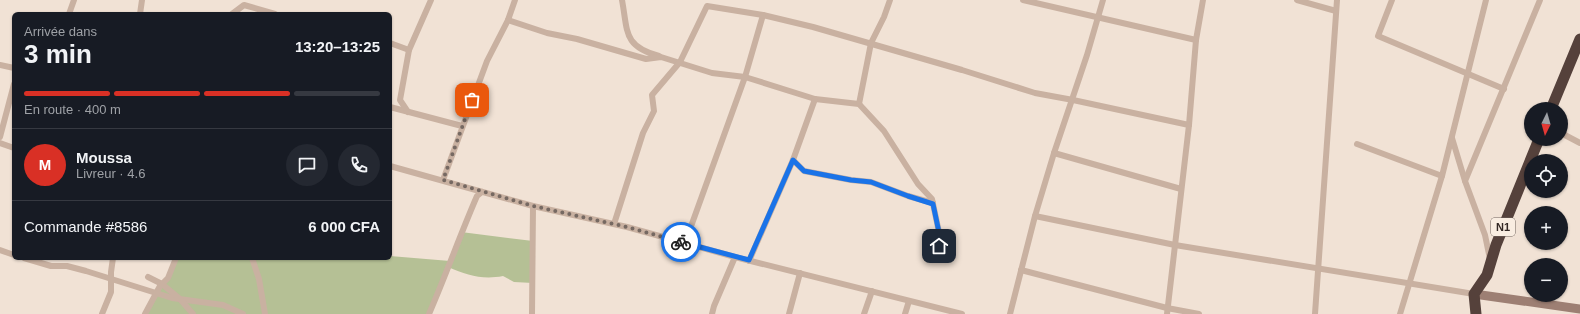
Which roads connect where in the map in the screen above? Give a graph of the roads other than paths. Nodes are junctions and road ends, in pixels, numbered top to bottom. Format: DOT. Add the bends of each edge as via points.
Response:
graph roads {
  1 [pos="74,0"];
  2 [pos="142,0"];
  3 [pos="431,0"];
  4 [pos="515,0"];
  5 [pos="622,0"];
  6 [pos="890,0"];
  7 [pos="1023,0"];
  8 [pos="1103,0"];
  9 [pos="1203,0"];
  10 [pos="1297,0"];
  11 [pos="1337,0"];
  12 [pos="1392,0"];
  13 [pos="1486,0"];
  14 [pos="1540,0"];
  15 [pos="1336,11"];
  16 [pos="70,12"];
  17 [pos="140,12"];
  18 [pos="235,12"];
  19 [pos="269,12"];
  20 [pos="762,15"];
  21 [pos="1098,17"];
  22 [pos="508,20"];
  23 [pos="1580,38"];
  24 [pos="1196,40"];
  25 [pos="871,43"];
  26 [pos="392,44"];
  27 [pos="410,50"];
  28 [pos="661,57"];
  29 [pos="680,62"];
  30 [pos="0,65"];
  31 [pos="12,68"];
  32 [pos="1468,74"];
  33 [pos="745,77"];
  34 [pos="1504,89"];
  35 [pos="12,92"];
  36 [pos="815,99"];
  37 [pos="1073,100"];
  38 [pos="1555,102"];
  39 [pos="860,104"];
  40 [pos="392,108"];
  41 [pos="408,112"];
  42 [pos="1189,125"];
  43 [pos="462,126"];
  44 [pos="0,137"];
  45 [pos="1452,137"];
  46 [pos="1568,137"];
  47 [pos="1580,143"];
  48 [pos="0,144"];
  49 [pos="1357,144"];
  50 [pos="1536,146"];
  51 [pos="12,147"];
  52 [pos="1054,153"];
  53 [pos="793,160"];
  54 [pos="392,167"];
  55 [pos="1442,176"];
  56 [pos="443,180"];
  57 [pos="1465,181"];
  58 [pos="1181,189"];
  59 [pos="482,192"];
  60 [pos="933,204"];
  61 [pos="533,206"];
  62 [pos="1035,216"];
  63 [pos="614,224"];
  64 [pos="685,243"];
  65 [pos="1175,245"];
  66 [pos="0,250"];
  67 [pos="12,254"];
  68 [pos="939,255"];
  69 [pos="735,257"];
  70 [pos="38,260"];
  71 [pos="113,260"];
  72 [pos="175,260"];
  73 [pos="253,260"];
  74 [pos="749,260"];
  75 [pos="1490,261"];
  76 [pos="1319,268"];
  77 [pos="1021,270"];
  78 [pos="800,273"];
  79 [pos="148,277"];
  80 [pos="110,279"];
  81 [pos="1409,283"];
  82 [pos="162,284"];
  83 [pos="872,291"];
  84 [pos="156,292"];
  85 [pos="1474,294"];
  86 [pos="180,299"];
  87 [pos="910,301"];
  88 [pos="1580,308"];
  89 [pos="1167,311"];
  90 [pos="953,313"];
  91 [pos="102,314"];
  92 [pos="145,314"];
  93 [pos="193,314"];
  94 [pos="243,314"];
  95 [pos="265,314"];
  96 [pos="429,314"];
  97 [pos="532,314"];
  98 [pos="712,314"];
  99 [pos="789,314"];
  100 [pos="864,314"];
  101 [pos="905,314"];
  102 [pos="962,314"];
  103 [pos="1010,314"];
  104 [pos="1198,314"];
  105 [pos="1315,314"];
  106 [pos="1400,314"];
  107 [pos="1476,314"];
  1 -- 16 [label="street"];
  2 -- 17 [label="street"];
  3 -- 27 [label="street"];
  4 -- 22 [label="street"];
  5 -- 28 [label="street" via="624,22 631,41 646,52"];
  6 -- 25 [label="street"];
  7 -- 21 [label="street"];
  8 -- 21 [label="street"];
  9 -- 24 [label="street"];
  10 -- 15 [label="street"];
  11 -- 15 [label="street"];
  12 -- 32 [label="street" via="1378,36"];
  13 -- 32 [label="street"];
  14 -- 34 [label="street"];
  15 -- 76 [label="street"];
  18 -- 19 [label="street" via="244,5"];
  20 -- 25 [label="street"];
  20 -- 29 [label="street" via="707,6"];
  20 -- 33 [label="street"];
  21 -- 24 [label="street"];
  21 -- 37 [label="street"];
  22 -- 28 [label="street" via="646,59"];
  22 -- 43 [label="street" via="487,61"];
  23 -- 38 [label="highway"];
  24 -- 42 [label="street"];
  25 -- 37 [label="street" via="1035,93"];
  25 -- 39 [label="street"];
  26 -- 27 [label="street"];
  27 -- 41 [label="street" via="400,100"];
  28 -- 29 [label="street"];
  29 -- 33 [label="street" via="712,73"];
  29 -- 63 [label="street" via="652,95 654,111 643,133"];
  30 -- 31 [label="street"];
  32 -- 34 [label="street"];
  32 -- 45 [label="street"];
  33 -- 36 [label="street"];
  33 -- 64 [label="street"];
  34 -- 57 [label="street"];
  35 -- 44 [label="street"];
  36 -- 39 [label="street"];
  36 -- 53 [label="street"];
  37 -- 42 [label="street"];
  37 -- 52 [label="street"];
  39 -- 60 [label="street" via="884,131"];
  40 -- 41 [label="street"];
  41 -- 43 [label="street"];
  42 -- 58 [label="street"];
  43 -- 56 [label="street"];
  45 -- 55 [label="street"];
  45 -- 57 [label="street"];
  46 -- 47 [label="street"];
  48 -- 51 [label="street"];
  49 -- 55 [label="street"];
  50 -- 75 [label="highway, N1"];
  52 -- 58 [label="street"];
  52 -- 62 [label="street"];
  53 -- 60 [label="street" via="804,171 871,182"];
  53 -- 74 [label="street"];
  54 -- 56 [label="street"];
  55 -- 81 [label="street"];
  56 -- 59 [label="street"];
  57 -- 75 [label="street" via="1485,235"];
  58 -- 65 [label="street"];
  59 -- 61 [label="street"];
  59 -- 96 [label="street" via="461,232"];
  60 -- 68 [label="street" via="940,237"];
  61 -- 63 [label="street"];
  61 -- 97 [label="street"];
  62 -- 65 [label="street"];
  62 -- 77 [label="street"];
  63 -- 64 [label="street"];
  64 -- 69 [label="street"];
  65 -- 76 [label="street"];
  65 -- 89 [label="street"];
  66 -- 67 [label="street"];
  69 -- 74 [label="street"];
  69 -- 98 [label="street"];
  70 -- 80 [label="street" via="51,266 73,268"];
  71 -- 80 [label="street"];
  72 -- 82 [label="street" via="168,278"];
  73 -- 95 [label="street"];
  74 -- 78 [label="street"];
  75 -- 85 [label="highway, N1" via="1487,275"];
  76 -- 81 [label="street"];
  76 -- 105 [label="street"];
  77 -- 89 [label="street"];
  77 -- 103 [label="street"];
  78 -- 83 [label="street"];
  78 -- 99 [label="street"];
  79 -- 82 [label="street"];
  80 -- 84 [label="street"];
  80 -- 91 [label="street" via="111,292"];
  81 -- 85 [label="street"];
  81 -- 106 [label="street"];
  82 -- 84 [label="street"];
  82 -- 86 [label="street"];
  83 -- 87 [label="street"];
  83 -- 100 [label="street"];
  84 -- 86 [label="street"];
  84 -- 92 [label="street"];
  85 -- 88 [label="street"];
  85 -- 107 [label="highway"];
  86 -- 93 [label="street"];
  86 -- 94 [label="street" via="223,305"];
  87 -- 90 [label="street"];
  87 -- 101 [label="street"];
  89 -- 104 [label="street"];
  90 -- 102 [label="street"];
}
